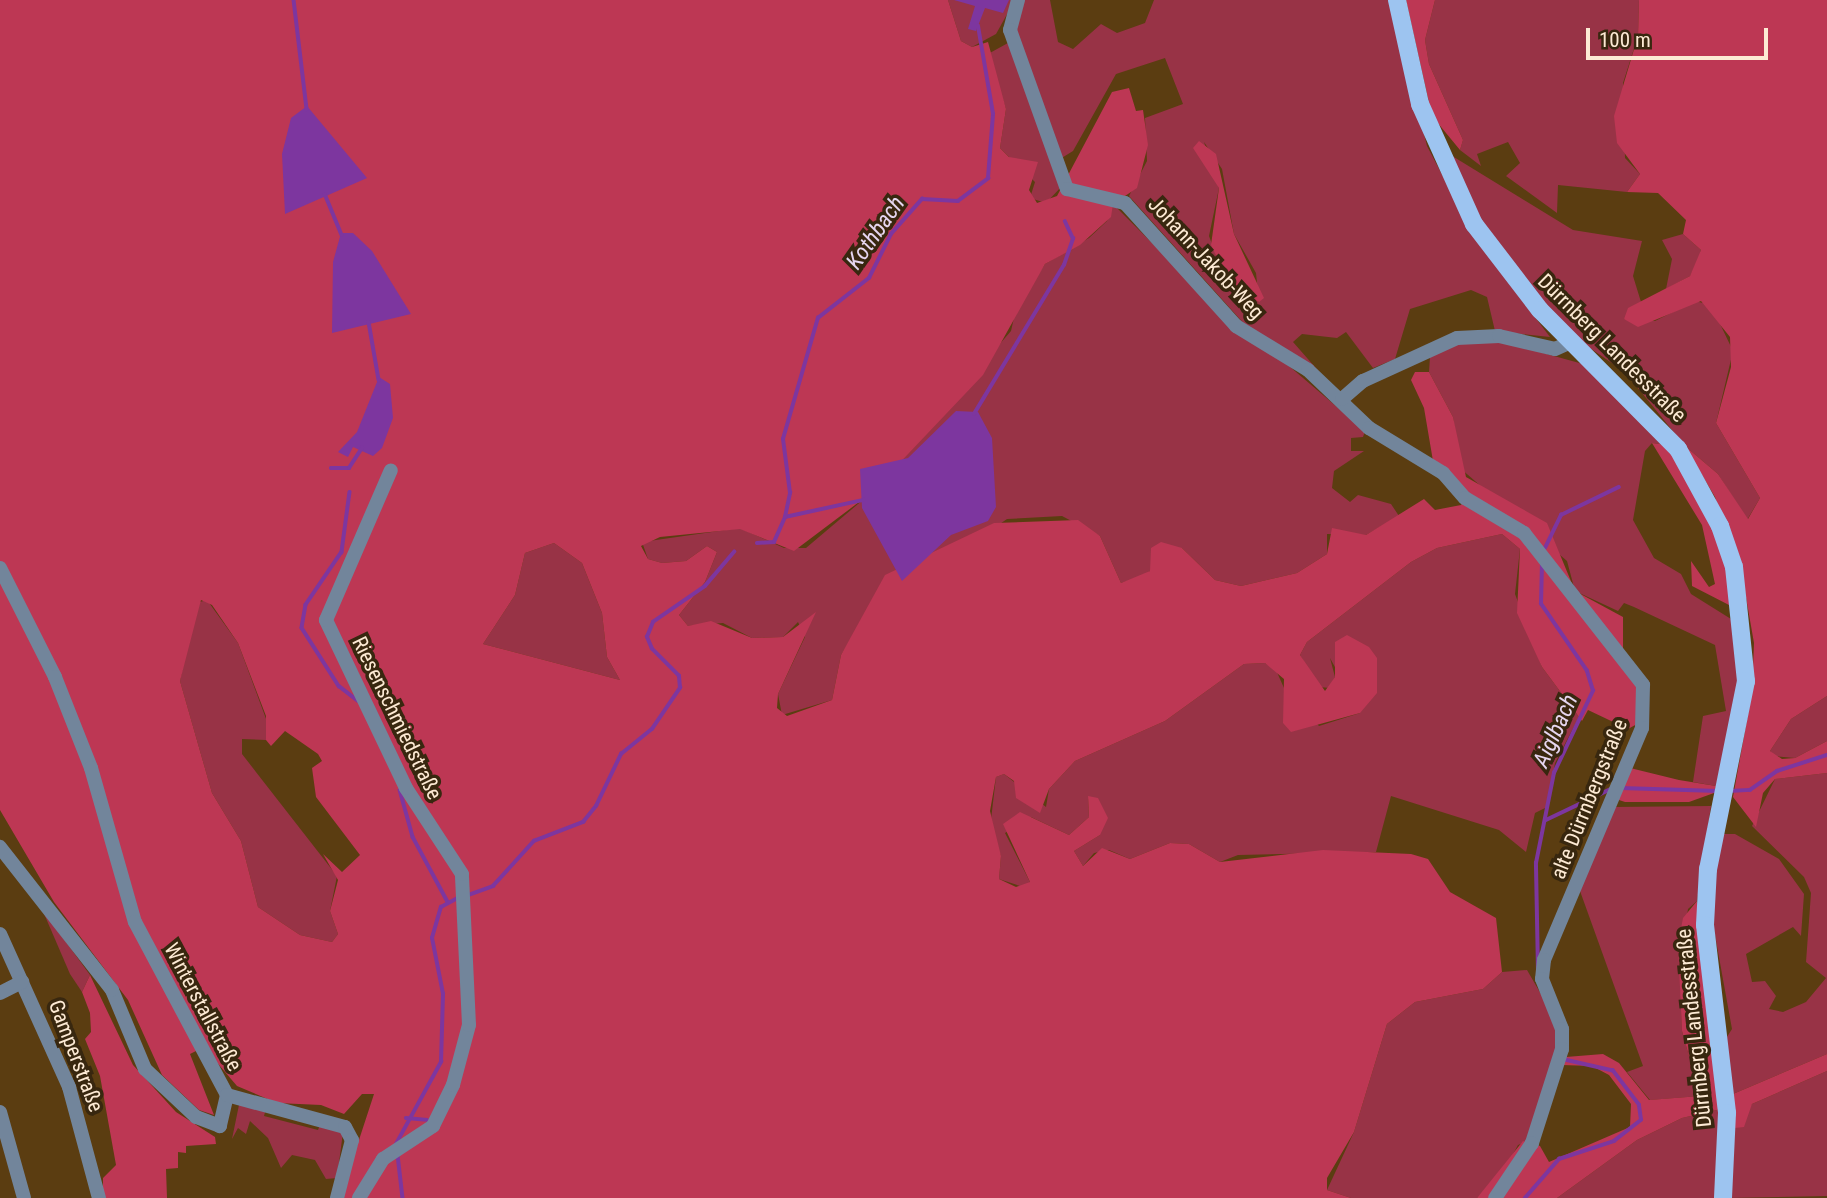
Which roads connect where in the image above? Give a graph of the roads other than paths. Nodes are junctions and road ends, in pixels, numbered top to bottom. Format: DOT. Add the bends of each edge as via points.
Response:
graph roads {
  1 [pos="1018,0"];
  2 [pos="1397,0"];
  3 [pos="1571,342"];
  4 [pos="1342,399"];
  5 [pos="391,470"];
  6 [pos="1443,473"];
  7 [pos="0,568"];
  8 [pos="0,847"];
  9 [pos="0,934"];
  10 [pos="22,982"];
  11 [pos="0,992"];
  12 [pos="227,1095"];
  13 [pos="0,1112"];
  14 [pos="23,1198"];
  15 [pos="99,1198"];
  16 [pos="337,1198"];
  17 [pos="359,1198"];
  18 [pos="1495,1198"];
  19 [pos="1723,1198"];
  1 -- 4 [label="street, Johann-Jakob-Weg" via="1010,30 1067,189 1125,203 1236,326"];
  2 -- 3 [label="main road, Dürrnberg Landesstraße" via="1420,104 1457,192 1517,284"];
  3 -- 4 [label="street" via="1555,349 1487,335 1457,338 1363,381"];
  3 -- 19 [label="main road, Dürrnberg Landesstraße" via="1663,429 1720,526 1745,639 1741,720 1720,807 1705,925 1727,1112"];
  4 -- 6 [label="street, Johann-Jakob-Weg" via="1376,434"];
  5 -- 17 [label="street, Riesenschmiedstraße" via="326,620 406,788 463,884 460,944 469,1025 453,1085 434,1123 396,1152"];
  6 -- 18 [label="street, alte Dürrnbergstraße" via="1465,498 1531,540 1631,663 1647,705 1544,960 1542,979 1564,1040 1540,1123 1517,1172"];
  7 -- 12 [label="street, Winterstallstraße" via="55,677 91,768 135,922"];
  8 -- 12 [label="street, Winterstallstraße" via="112,990 138,1055 156,1080 215,1127 224,1121"];
  9 -- 10 [label="street, Gamperstraße"];
  10 -- 11 [label="street"];
  10 -- 15 [label="street, Gamperstraße" via="69,1087"];
  12 -- 16 [label="street" via="345,1127 352,1140"];
  13 -- 14 [label="street"];
}
